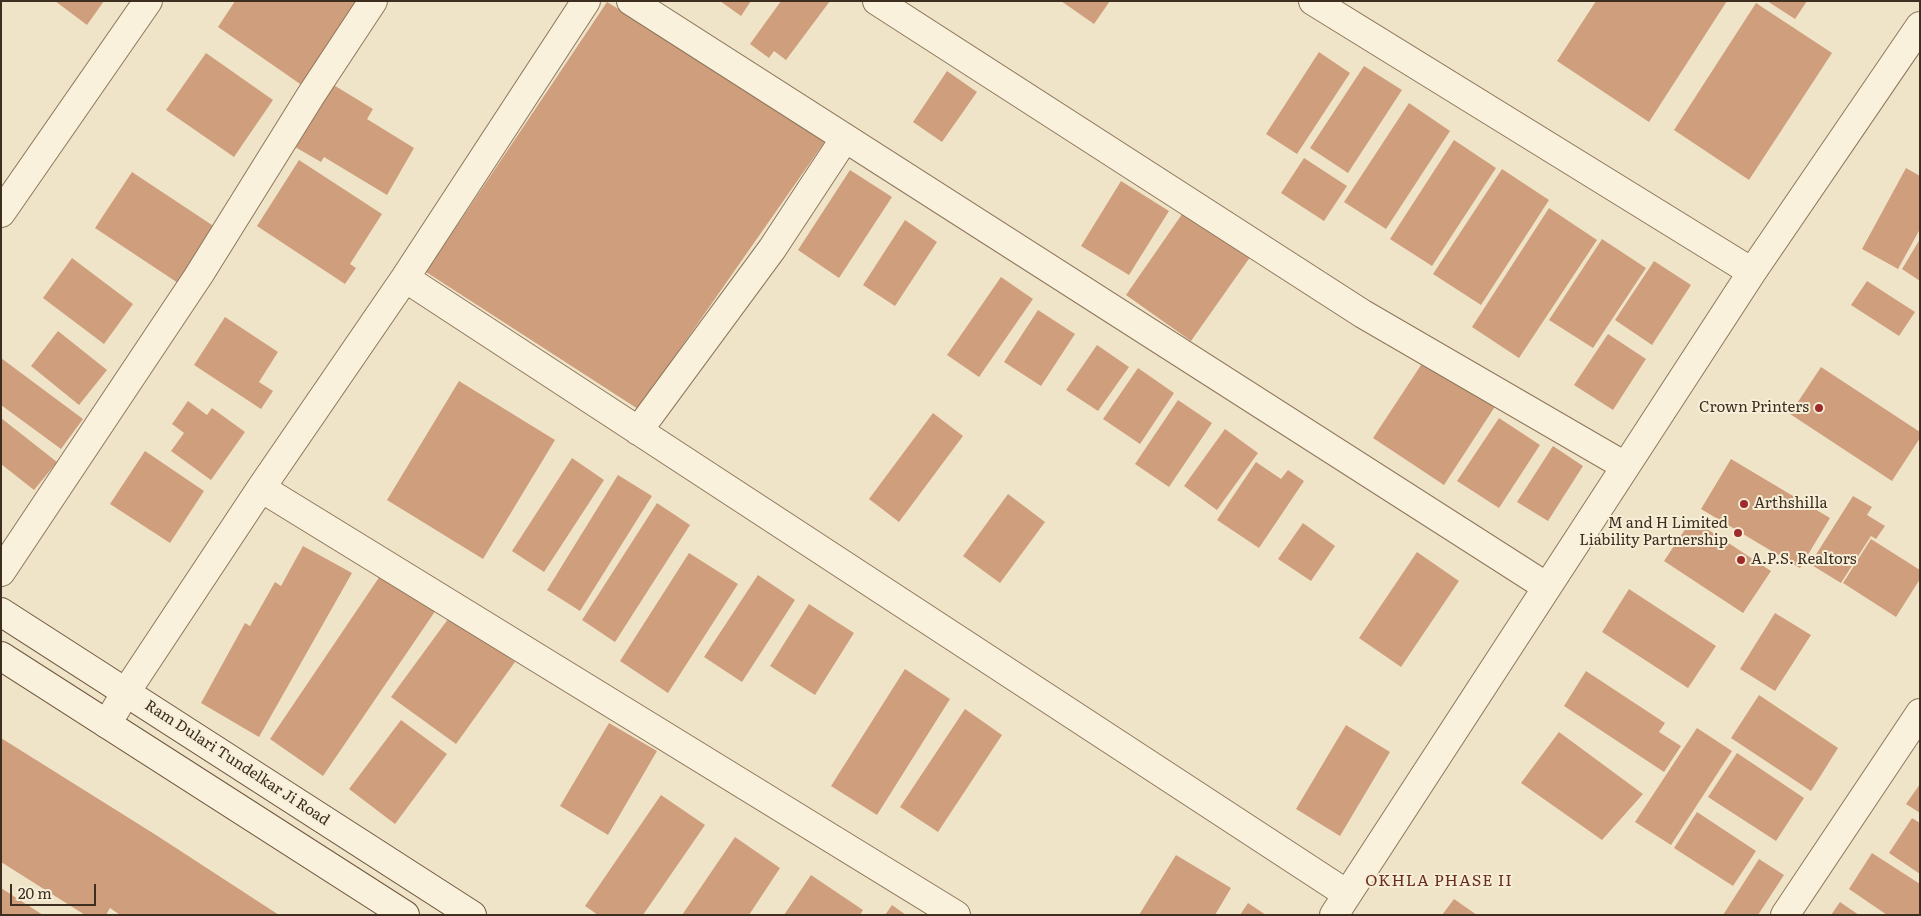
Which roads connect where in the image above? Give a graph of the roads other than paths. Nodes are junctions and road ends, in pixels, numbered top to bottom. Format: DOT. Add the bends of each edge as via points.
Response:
graph roads {
  1 [pos="148,1"];
  2 [pos="373,1"];
  3 [pos="586,1"];
  4 [pos="631,1"];
  5 [pos="877,1"];
  6 [pos="1313,1"];
  7 [pos="1920,26"];
  8 [pos="845,138"];
  9 [pos="1,213"];
  10 [pos="1752,272"];
  11 [pos="405,278"];
  12 [pos="638,431"];
  13 [pos="1625,466"];
  14 [pos="260,488"];
  15 [pos="1,572"];
  16 [pos="1546,587"];
  17 [pos="1,612"];
  18 [pos="1,656"];
  19 [pos="126,692"];
  20 [pos="1920,713"];
  21 [pos="107,724"];
  22 [pos="1341,905"];
  23 [pos="404,915"];
  24 [pos="472,915"];
  25 [pos="956,915"];
  26 [pos="1785,915"];
  1 -- 9 [label="street"];
  2 -- 15 [label="street" via="200,275"];
  3 -- 11 [label="street"];
  4 -- 8 [label="street"];
  5 -- 13 [label="street" via="1324,290"];
  6 -- 10 [label="street"];
  7 -- 10 [label="street"];
  8 -- 12 [label="street" via="772,249"];
  8 -- 16 [label="street"];
  10 -- 13 [label="street"];
  11 -- 12 [label="street"];
  11 -- 14 [label="street"];
  12 -- 22 [label="street"];
  13 -- 16 [label="street"];
  14 -- 19 [label="street"];
  14 -- 25 [label="street"];
  16 -- 22 [label="street"];
  17 -- 19 [label="street, Ram Dulari Tundelkar Ji Road"];
  18 -- 21 [label="street"];
  19 -- 21 [label="street"];
  19 -- 24 [label="street, Ram Dulari Tundelkar Ji Road"];
  20 -- 26 [label="street"];
  21 -- 23 [label="street"];
}
